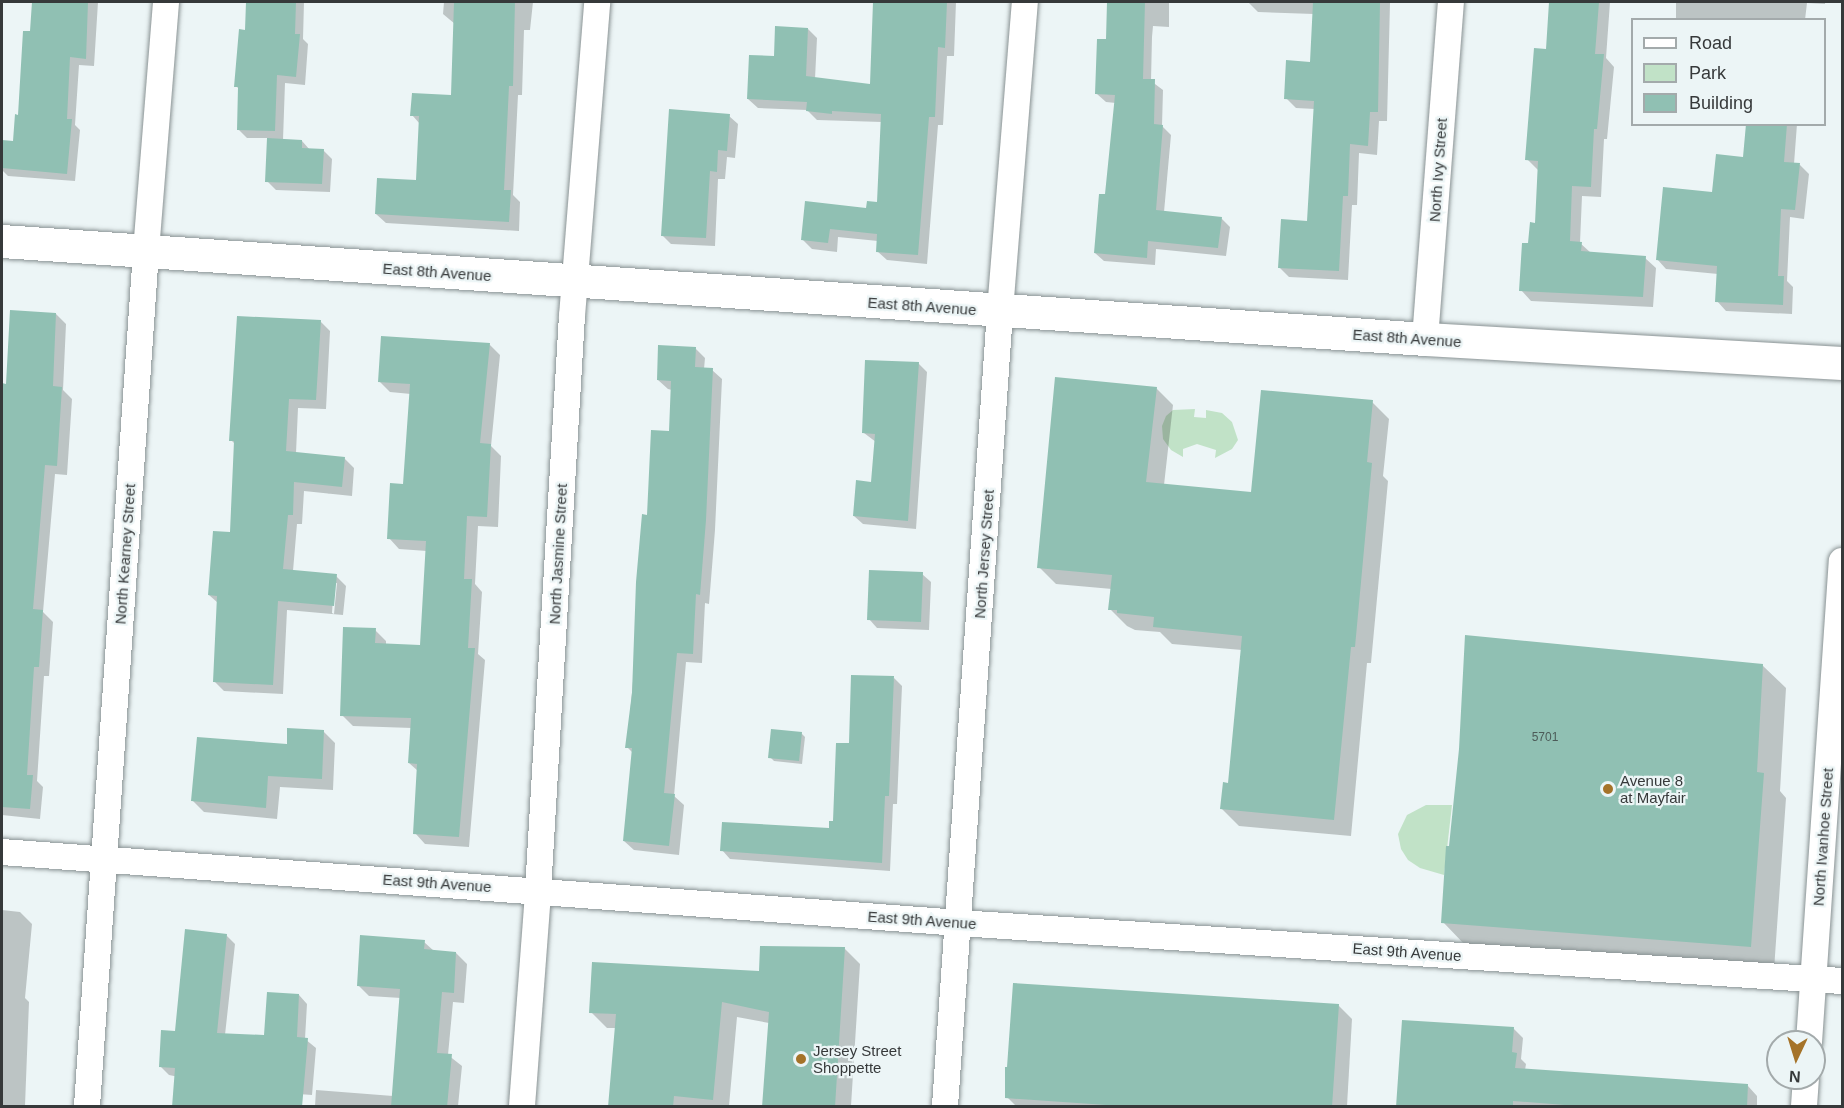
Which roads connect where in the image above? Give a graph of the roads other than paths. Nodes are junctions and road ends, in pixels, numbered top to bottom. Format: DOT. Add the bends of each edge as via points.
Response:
graph roads {
  1 [pos="166,2"];
  2 [pos="597,2"];
  3 [pos="1025,2"];
  4 [pos="1451,2"];
  5 [pos="2,241"];
  6 [pos="146,251"];
  7 [pos="574,282"];
  8 [pos="1000,311"];
  9 [pos="1425,339"];
  10 [pos="1842,363"];
  11 [pos="1842,561"];
  12 [pos="2,852"];
  13 [pos="103,860"];
  14 [pos="538,891"];
  15 [pos="959,923"];
  16 [pos="1813,979"];
  17 [pos="1842,981"];
  18 [pos="1810,1030"];
  19 [pos="1805,1090"];
  20 [pos="87,1107"];
  21 [pos="522,1107"];
  22 [pos="945,1107"];
  23 [pos="1804,1107"];
  1 -- 6 [label="street, North Kearney Street"];
  2 -- 7 [label="street, North Jasmine Street"];
  3 -- 8 [label="street, North Jersey Street"];
  4 -- 9 [label="street, North Ivy Street"];
  5 -- 6 [label="street, East 8th Avenue"];
  6 -- 7 [label="street, East 8th Avenue"];
  6 -- 13 [label="street, North Kearney Street"];
  7 -- 8 [label="street, East 8th Avenue"];
  7 -- 14 [label="street, North Jasmine Street"];
  8 -- 9 [label="street, East 8th Avenue"];
  8 -- 15 [label="street, North Jersey Street"];
  9 -- 10 [label="street, East 8th Avenue"];
  11 -- 16 [label="street, North Ivanhoe Street"];
  12 -- 13 [label="street, East 9th Avenue"];
  13 -- 14 [label="street, East 9th Avenue"];
  13 -- 20 [label="street, North Kearney Street"];
  14 -- 15 [label="street, East 9th Avenue"];
  14 -- 21 [label="street, North Jasmine Street"];
  15 -- 16 [label="street, East 9th Avenue"];
  15 -- 22 [label="street, North Jersey Street"];
  16 -- 17 [label="street, East 9th Avenue"];
  16 -- 18 [label="street, North Ivanhoe Street"];
  19 -- 23 [label="street"];
}
